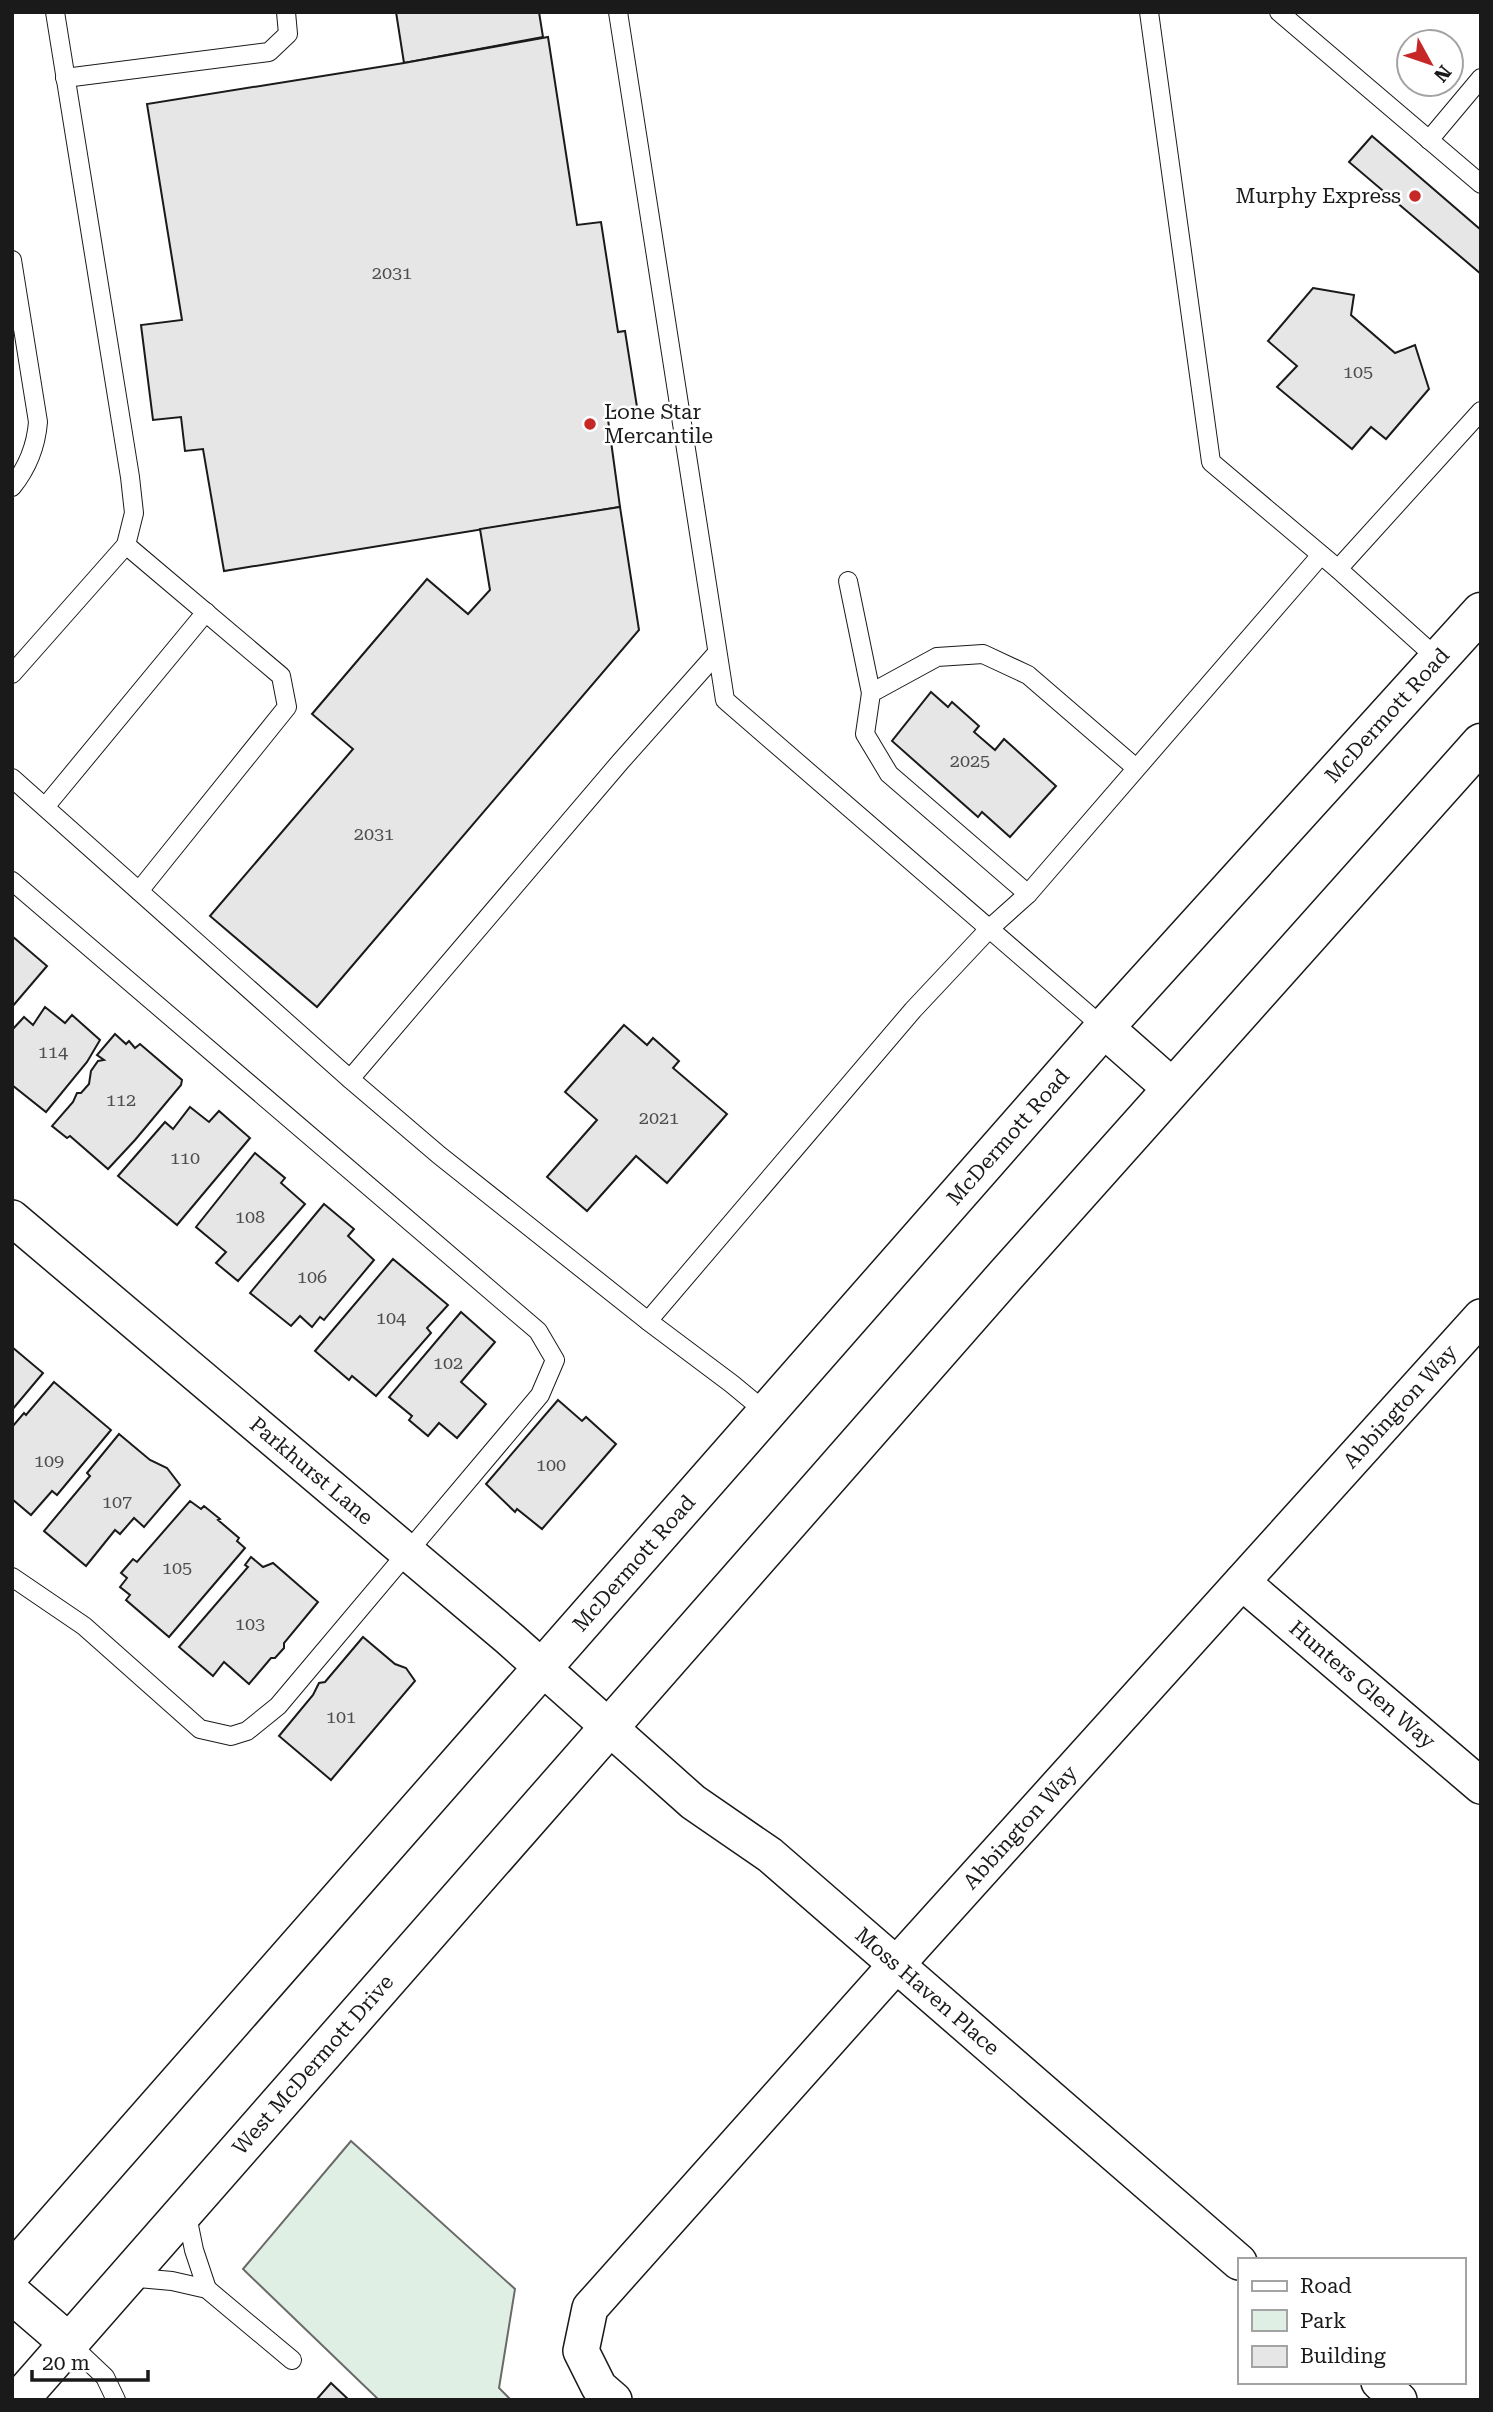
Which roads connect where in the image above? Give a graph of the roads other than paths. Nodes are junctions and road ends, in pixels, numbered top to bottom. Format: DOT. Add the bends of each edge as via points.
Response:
graph roads {
  1 [pos="55,12"];
  2 [pos="286,12"];
  3 [pos="618,12"];
  4 [pos="1149,12"];
  5 [pos="1279,12"];
  6 [pos="65,78"];
  7 [pos="1481,78"];
  8 [pos="1429,139"];
  9 [pos="1481,184"];
  10 [pos="12,260"];
  11 [pos="1481,411"];
  12 [pos="12,487"];
  13 [pos="126,545"];
  14 [pos="1321,555"];
  15 [pos="1338,569"];
  16 [pos="848,582"];
  17 [pos="1481,611"];
  18 [pos="206,612"];
  19 [pos="717,653"];
  20 [pos="1439,660"];
  21 [pos="12,674"];
  22 [pos="871,693"];
  23 [pos="1481,743"];
  24 [pos="1136,768"];
  25 [pos="12,778"];
  26 [pos="45,807"];
  27 [pos="12,881"];
  28 [pos="139,891"];
  29 [pos="1028,894"];
  30 [pos="989,929"];
  31 [pos="1104,1028"];
  32 [pos="350,1079"];
  33 [pos="1172,1088"];
  34 [pos="12,1218"];
  35 [pos="1481,1317"];
  36 [pos="648,1321"];
  37 [pos="767,1413"];
  38 [pos="407,1554"];
  39 [pos="12,1577"];
  40 [pos="1242,1582"];
  41 [pos="543,1668"];
  42 [pos="608,1728"];
  43 [pos="1481,1786"];
  44 [pos="895,1965"];
  45 [pos="185,2210"];
  46 [pos="1238,2261"];
  47 [pos="12,2272"];
  48 [pos="127,2277"];
  49 [pos="207,2289"];
  50 [pos="12,2294"];
  51 [pos="69,2343"];
  52 [pos="292,2360"];
  53 [pos="1381,2384"];
  54 [pos="19,2400"];
  55 [pos="116,2400"];
  56 [pos="614,2400"];
  57 [pos="1399,2400"];
  1 -- 6 [label="lane"];
  2 -- 6 [label="lane" via="288,34 269,52"];
  3 -- 19 [label="lane"];
  4 -- 14 [label="lane" via="1211,462"];
  5 -- 8 [label="lane"];
  6 -- 13 [label="lane" via="131,477 134,513"];
  7 -- 8 [label="lane"];
  8 -- 9 [label="lane"];
  10 -- 12 [label="lane" via="38,422 36,443"];
  11 -- 15 [label="lane"];
  13 -- 18 [label="lane"];
  13 -- 21 [label="lane"];
  14 -- 15 [label="lane"];
  14 -- 24 [label="lane"];
  15 -- 20 [label="lane"];
  16 -- 22 [label="lane"];
  17 -- 20 [label="main road, McDermott Road"];
  18 -- 26 [label="lane"];
  18 -- 28 [label="lane" via="281,676 287,706"];
  19 -- 30 [label="lane" via="725,701"];
  19 -- 32 [label="lane"];
  20 -- 31 [label="main road, McDermott Road"];
  22 -- 24 [label="lane" via="937,657 983,654 1028,675"];
  22 -- 29 [label="lane" via="865,734 888,774"];
  23 -- 33 [label="main road"];
  24 -- 29 [label="lane"];
  25 -- 26 [label="lane"];
  26 -- 28 [label="lane"];
  27 -- 38 [label="lane" via="538,1331 555,1360 540,1395"];
  28 -- 32 [label="lane"];
  29 -- 30 [label="lane"];
  30 -- 31 [label="lane"];
  30 -- 36 [label="lane" via="913,1010"];
  31 -- 33 [label="main road"];
  31 -- 37 [label="main road, McDermott Road"];
  32 -- 36 [label="lane"];
  33 -- 42 [label="main road"];
  34 -- 38 [label="street, Parkhurst Lane"];
  35 -- 40 [label="street, Abbington Way"];
  36 -- 37 [label="lane"];
  37 -- 41 [label="main road, McDermott Road"];
  38 -- 39 [label="lane" via="278,1706 247,1731 232,1736 200,1729 84,1626"];
  38 -- 41 [label="street, Parkhurst Lane"];
  40 -- 43 [label="street, Hunters Glen Way"];
  40 -- 44 [label="street, Abbington Way"];
  41 -- 42 [label="street, Parkhurst Lane"];
  41 -- 47 [label="main road"];
  42 -- 44 [label="street, Moss Haven Place" via="693,1802 770,1855"];
  42 -- 45 [label="main road, West McDermott Drive"];
  44 -- 46 [label="street, Moss Haven Place"];
  44 -- 56 [label="street, Abbington Way" via="590,2308 582,2351 599,2387"];
  45 -- 48 [label="main road, West McDermott Drive"];
  45 -- 49 [label="lane"];
  48 -- 49 [label="lane"];
  48 -- 51 [label="main road, West McDermott Drive"];
  49 -- 52 [label="lane"];
  50 -- 51 [label="main road"];
  51 -- 54 [label="main road, West McDermott Drive"];
  51 -- 55 [label="lane" via="105,2377"];
  53 -- 57 [label="street"];
}
